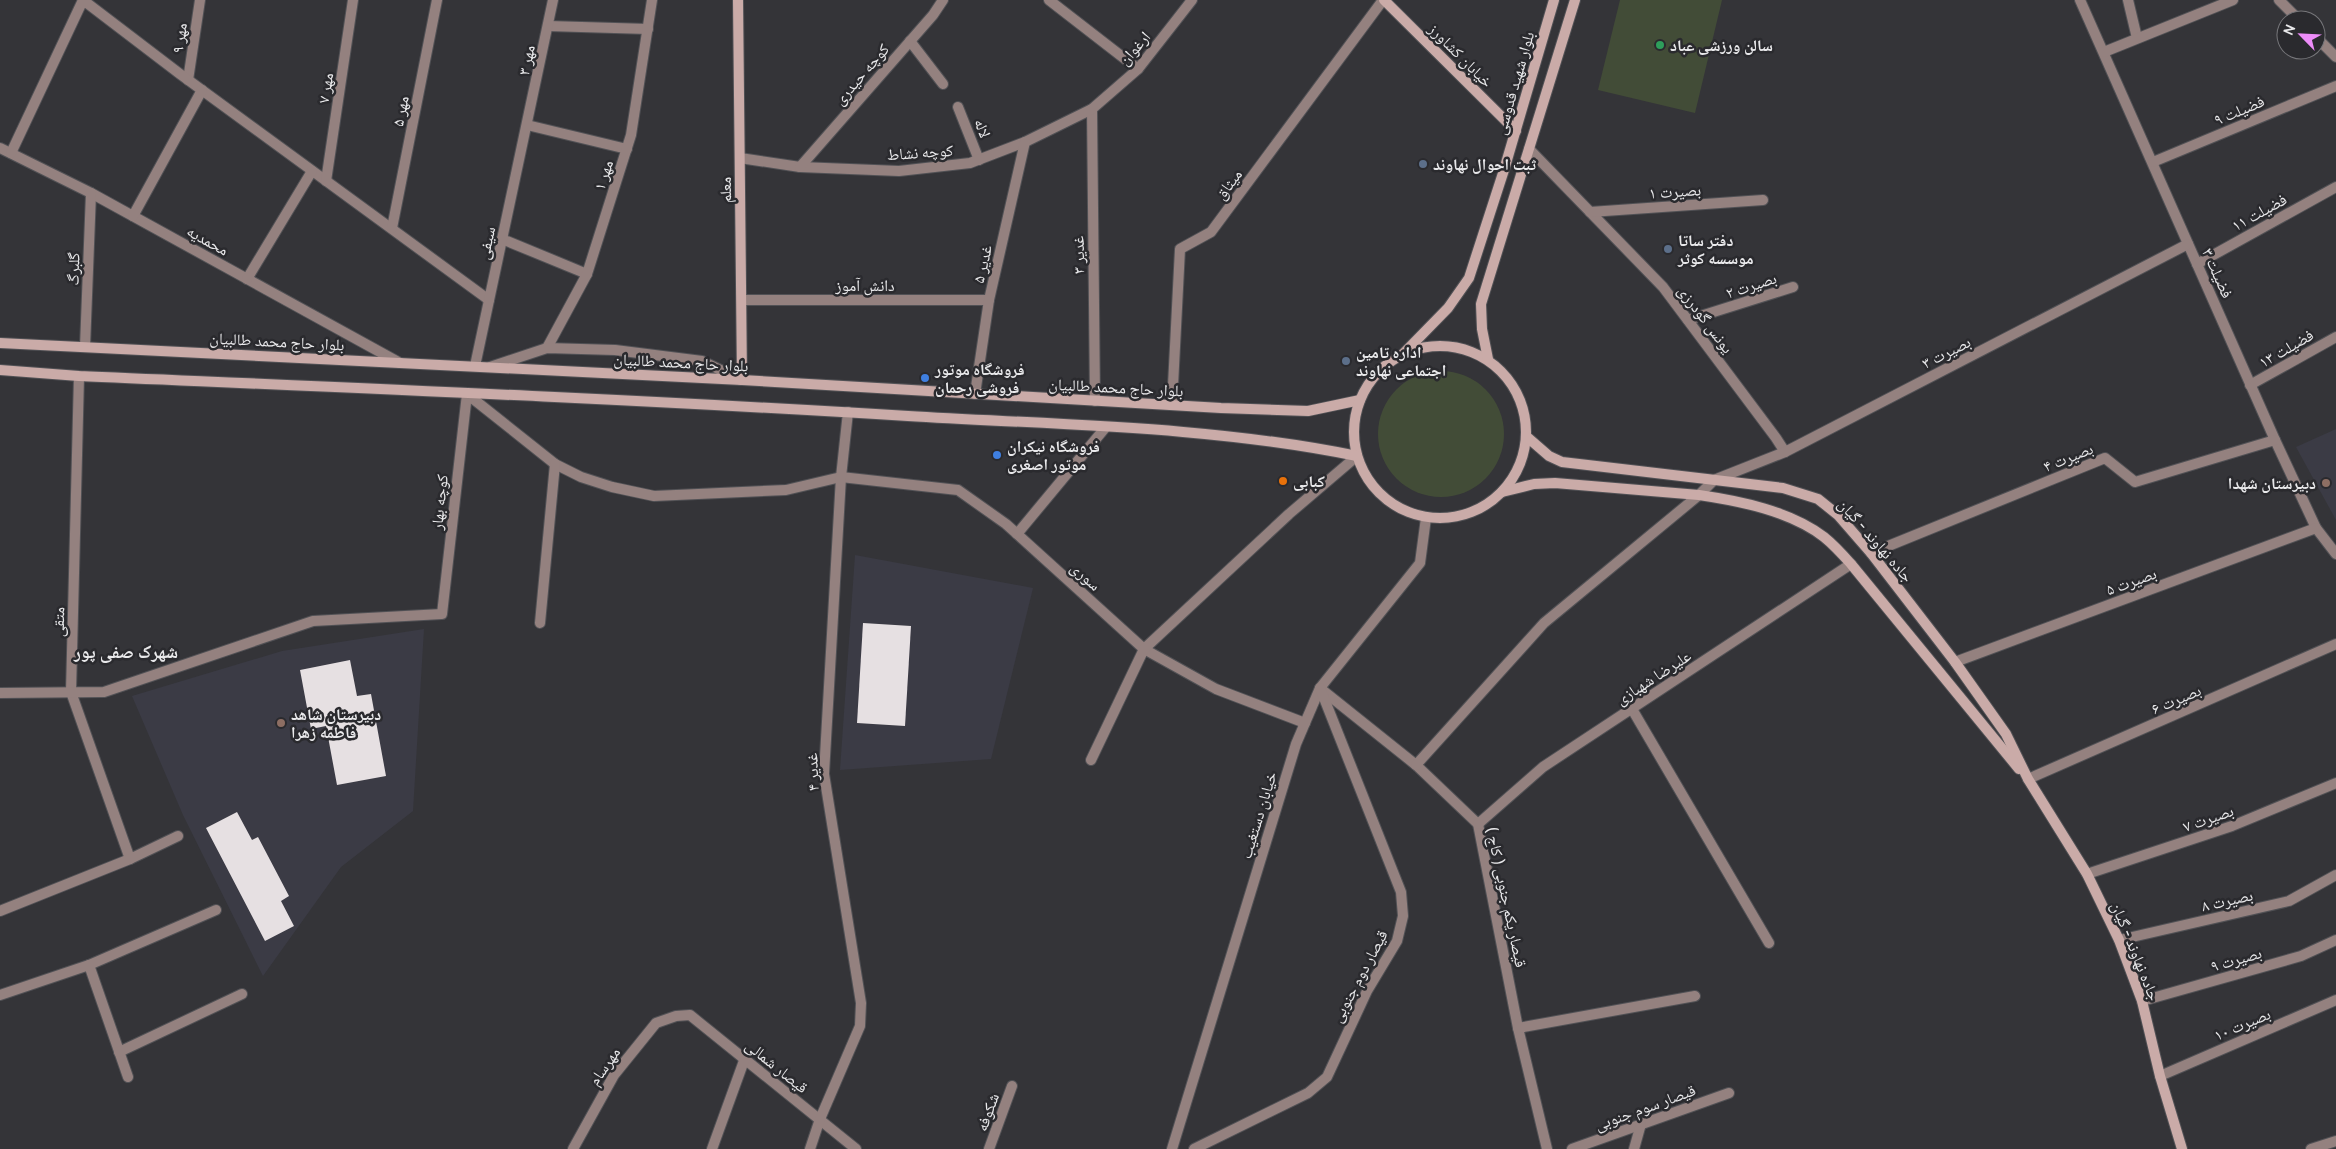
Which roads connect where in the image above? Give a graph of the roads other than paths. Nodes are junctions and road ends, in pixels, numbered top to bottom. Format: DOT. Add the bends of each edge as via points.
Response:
graph roads {
  1 [pos="200,0"];
  2 [pos="354,0"];
  3 [pos="438,0"];
  4 [pos="553,0"];
  5 [pos="652,0"];
  6 [pos="738,0"];
  7 [pos="943,0"];
  8 [pos="1192,0"];
  9 [pos="1384,0"];
  10 [pos="1554,0"];
  11 [pos="1575,0"];
  12 [pos="2080,0"];
  13 [pos="2128,0"];
  14 [pos="2233,0"];
  15 [pos="2279,0"];
  16 [pos="1053,1"];
  17 [pos="2289,10"];
  18 [pos="548,26"];
  19 [pos="648,29"];
  20 [pos="2137,38"];
  21 [pos="910,41"];
  22 [pos="2326,47"];
  23 [pos="2104,52"];
  24 [pos="2336,57"];
  25 [pos="1138,69"];
  26 [pos="188,80"];
  27 [pos="943,84"];
  28 [pos="2336,86"];
  29 [pos="202,90"];
  30 [pos="958,107"];
  31 [pos="1092,109"];
  32 [pos="527,125"];
  33 [pos="1516,131"];
  34 [pos="1025,142"];
  35 [pos="0,148"];
  36 [pos="627,149"];
  37 [pos="1530,149"];
  38 [pos="11,152"];
  39 [pos="740,158"];
  40 [pos="978,160"];
  41 [pos="2153,162"];
  42 [pos="800,167"];
  43 [pos="312,170"];
  44 [pos="326,180"];
  45 [pos="2336,187"];
  46 [pos="91,193"];
  47 [pos="1763,200"];
  48 [pos="1590,212"];
  49 [pos="133,216"];
  50 [pos="392,228"];
  51 [pos="502,239"];
  52 [pos="2188,244"];
  53 [pos="2197,264"];
  54 [pos="587,274"];
  55 [pos="247,279"];
  56 [pos="1793,287"];
  57 [pos="489,300"];
  58 [pos="742,300"];
  59 [pos="989,300"];
  60 [pos="1688,320"];
  61 [pos="2336,337"];
  62 [pos="0,343"];
  63 [pos="85,347"];
  64 [pos="547,348"];
  65 [pos="1402,354"];
  66 [pos="1488,359"];
  67 [pos="400,363"];
  68 [pos="475,366"];
  69 [pos="490,367"];
  70 [pos="0,370"];
  71 [pos="79,376"];
  72 [pos="742,380"];
  73 [pos="2250,385"];
  74 [pos="467,394"];
  75 [pos="975,394"];
  76 [pos="1360,400"];
  77 [pos="1095,401"];
  78 [pos="1172,406"];
  79 [pos="848,412"];
  80 [pos="1105,428"];
  81 [pos="1526,436"];
  82 [pos="2275,440"];
  83 [pos="1785,452"];
  84 [pos="1357,456"];
  85 [pos="555,464"];
  86 [pos="841,477"];
  87 [pos="1714,480"];
  88 [pos="1502,492"];
  89 [pos="1699,495"];
  90 [pos="1426,518"];
  91 [pos="2316,528"];
  92 [pos="1017,534"];
  93 [pos="1871,554"];
  94 [pos="2336,554"];
  95 [pos="1852,564"];
  96 [pos="540,623"];
  97 [pos="2336,644"];
  98 [pos="1144,649"];
  99 [pos="1955,662"];
  100 [pos="1320,688"];
  101 [pos="71,692"];
  102 [pos="0,693"];
  103 [pos="1632,709"];
  104 [pos="1305,723"];
  105 [pos="1091,760"];
  106 [pos="1416,765"];
  107 [pos="2028,779"];
  108 [pos="2336,783"];
  109 [pos="1478,824"];
  110 [pos="178,836"];
  111 [pos="130,859"];
  112 [pos="2087,874"];
  113 [pos="2336,875"];
  114 [pos="216,910"];
  115 [pos="0,911"];
  116 [pos="2119,940"];
  117 [pos="2336,940"];
  118 [pos="1769,943"];
  119 [pos="89,965"];
  120 [pos="242,994"];
  121 [pos="0,996"];
  122 [pos="1695,996"];
  123 [pos="2336,1000"];
  124 [pos="2142,1001"];
  125 [pos="676,1016"];
  126 [pos="1518,1028"];
  127 [pos="120,1052"];
  128 [pos="745,1058"];
  129 [pos="2160,1076"];
  130 [pos="128,1077"];
  131 [pos="1012,1086"];
  132 [pos="1729,1093"];
  133 [pos="820,1119"];
  134 [pos="1641,1124"];
  135 [pos="2336,1141"];
  136 [pos="573,1149"];
  137 [pos="712,1149"];
  138 [pos="810,1149"];
  139 [pos="856,1149"];
  140 [pos="989,1149"];
  141 [pos="1172,1149"];
  142 [pos="1194,1149"];
  143 [pos="1547,1149"];
  144 [pos="1572,1149"];
  145 [pos="1634,1149"];
  146 [pos="2182,1149"];
  147 [pos="2311,1149"];
  1 -- 26 [label="street, مهر ۹"];
  2 -- 44 [label="street, مهر ۷"];
  3 -- 50 [label="street, مهر ۵"];
  4 -- 18 [label="street, مهر ۳"];
  5 -- 19 [label="street, مهر ۱"];
  6 -- 39 [label="main road, معلم"];
  7 -- 21 [label="street, کوچه حیدری"];
  8 -- 25 [label="street, ارغوان"];
  9 -- 33 [label="main road, خیابان کشاورز"];
  9 -- 78 [label="street, میثاق" via="1211,232 1180,249"];
  10 -- 33 [label="main road, بلوار شهید قدوسی"];
  11 -- 37 [label="main road, بلوار شهید قدوسی"];
  12 -- 23 [label="street, فضیلت ۳"];
  13 -- 20 [label="street"];
  14 -- 20 [label="street"];
  15 -- 17 [label="street"];
  16 -- 25 [label="street"];
  18 -- 19 [label="street"];
  18 -- 32 [label="street, مهر ۳"];
  19 -- 36 [label="street, مهر ۱"];
  20 -- 23 [label="street"];
  21 -- 27 [label="street"];
  21 -- 42 [label="street, کوچه حیدری"];
  22 -- 24 [label="street"];
  23 -- 41 [label="street, فضیلت ۳"];
  25 -- 31 [label="street, ارغوان"];
  26 -- 29 [label="street"];
  26 -- 38 [label="street" via="83,0"];
  28 -- 41 [label="street, فضیلت ۹"];
  29 -- 43 [label="street"];
  29 -- 49 [label="street"];
  30 -- 40 [label="street, لاله"];
  31 -- 34 [label="street, کوچه نشاط"];
  31 -- 77 [label="street, غدیر ۳"];
  32 -- 36 [label="street"];
  32 -- 51 [label="street, سیفی"];
  33 -- 65 [label="main road, بلوار شهید قدوسی" via="1469,278 1448,308"];
  34 -- 40 [label="street, کوچه نشاط"];
  34 -- 59 [label="street, غدیر ۵"];
  35 -- 38 [label="street, محمدیه"];
  36 -- 54 [label="street, مهر ۱"];
  37 -- 48 [label="street, یونس گودرزی"];
  37 -- 66 [label="main road, بلوار شهید قدوسی" via="1481,304"];
  38 -- 46 [label="street, محمدیه"];
  39 -- 42 [label="street, کوچه نشاط"];
  39 -- 58 [label="main road, معلم"];
  40 -- 42 [label="street, کوچه نشاط" via="899,171"];
  41 -- 52 [label="street, فضیلت ۳"];
  43 -- 44 [label="street"];
  43 -- 55 [label="street"];
  44 -- 50 [label="street"];
  45 -- 53 [label="street, فضیلت ۱۱"];
  46 -- 49 [label="street, محمدیه"];
  46 -- 63 [label="street, گلبرگ"];
  47 -- 48 [label="street, بصیرت ۱"];
  48 -- 60 [label="street, یونس گودرزی" via="1663,287"];
  49 -- 55 [label="street, محمدیه"];
  50 -- 57 [label="street"];
  51 -- 54 [label="street"];
  51 -- 57 [label="street, سیفی"];
  52 -- 53 [label="street, فضیلت ۳"];
  52 -- 83 [label="street, بصیرت ۳"];
  53 -- 73 [label="street, فضیلت ۳"];
  54 -- 64 [label="street, مهر ۱"];
  55 -- 67 [label="street, محمدیه"];
  56 -- 60 [label="street, بصیرت ۲"];
  57 -- 68 [label="street, سیفی"];
  58 -- 59 [label="street, دانش آموز"];
  58 -- 72 [label="main road, معلم"];
  59 -- 75 [label="street, غدیر ۵"];
  60 -- 83 [label="street, یونس گودرزی"];
  61 -- 73 [label="street, فضیلت ۱۳"];
  62 -- 63 [label="main road, بلوار حاج محمد طالبیان"];
  63 -- 67 [label="main road, بلوار حاج محمد طالبیان"];
  64 -- 69 [label="street"];
  64 -- 72 [label="street" via="615,350 702,362"];
  65 -- 66 [label="main road" via="1431,346 1461,348"];
  65 -- 76 [label="main road" via="1375,376"];
  66 -- 81 [label="main road" via="1506,375 1519,396 1526,419"];
  67 -- 68 [label="main road, بلوار حاج محمد طالبیان"];
  68 -- 69 [label="main road, بلوار حاج محمد طالبیان"];
  69 -- 72 [label="main road, بلوار حاج محمد طالبیان"];
  70 -- 71 [label="main road"];
  71 -- 74 [label="main road"];
  71 -- 101 [label="street, متقی"];
  72 -- 75 [label="main road, بلوار حاج محمد طالبیان"];
  73 -- 82 [label="street, فضیلت ۳"];
  74 -- 79 [label="main road"];
  74 -- 85 [label="street, سوری"];
  74 -- 101 [label="street, کوچه بهار" via="442,614 314,621 104,692"];
  75 -- 77 [label="main road, بلوار حاج محمد طالبیان"];
  76 -- 78 [label="main road, بلوار حاج محمد طالبیان" via="1308,411"];
  76 -- 84 [label="main road" via="1355,418"];
  77 -- 78 [label="main road, بلوار حاج محمد طالبیان"];
  79 -- 80 [label="main road"];
  79 -- 86 [label="street, غدیر ۴"];
  80 -- 84 [label="main road" via="1225,435 1304,445"];
  80 -- 92 [label="street"];
  81 -- 87 [label="main road, جاده نهاوند - گیان" via="1549,456 1562,462"];
  81 -- 88 [label="main road" via="1527,444 1520,467"];
  82 -- 91 [label="street, فضیلت ۳"];
  82 -- 93 [label="street, بصیرت ۴" via="2135,482 2105,458"];
  83 -- 87 [label="street, بصیرت ۳"];
  84 -- 90 [label="main road" via="1367,478 1382,497 1403,511"];
  84 -- 98 [label="street" via="1289,514"];
  85 -- 86 [label="street, سوری" via="581,477 654,496 786,490"];
  85 -- 96 [label="street"];
  86 -- 92 [label="street, سوری" via="958,490"];
  86 -- 133 [label="street, غدیر ۴" via="824,774 861,1003 860,1026"];
  87 -- 89 [label="street"];
  87 -- 93 [label="main road, جاده نهاوند - گیان" via="1783,488 1818,499 1838,515"];
  88 -- 89 [label="main road, جاده نهاوند - گیان" via="1534,484 1555,483"];
  88 -- 90 [label="main road" via="1491,503 1471,514 1449,519"];
  89 -- 95 [label="main road, جاده نهاوند - گیان" via="1772,512 1803,524 1824,537"];
  89 -- 106 [label="street" via="1544,623"];
  90 -- 100 [label="street, خیابان دستغیب" via="1420,563"];
  91 -- 94 [label="street, فضیلت ۳"];
  91 -- 99 [label="street, بصیرت ۵"];
  92 -- 98 [label="street, سوری"];
  93 -- 99 [label="main road, جاده نهاوند - گیان"];
  95 -- 103 [label="street, علیرضا شهبازی"];
  95 -- 107 [label="main road, جاده نهاوند - گیان"];
  97 -- 107 [label="street, بصیرت ۶"];
  98 -- 104 [label="street, سوری" via="1216,689"];
  98 -- 105 [label="street"];
  99 -- 107 [label="main road, جاده نهاوند - گیان" via="2006,734"];
  100 -- 104 [label="street, خیابان دستغیب"];
  100 -- 106 [label="street, قیصار یکم جنوبی ( کاج )"];
  100 -- 142 [label="street, قیصار دوم جنوبی" via="1401,892 1403,916 1397,941 1367,991 1327,1077 1308,1093"];
  101 -- 102 [label="street"];
  101 -- 111 [label="street, متقی"];
  103 -- 109 [label="street, علیرضا شهبازی" via="1543,767"];
  103 -- 118 [label="street"];
  104 -- 141 [label="street, خیابان دستغیب"];
  106 -- 109 [label="street, قیصار یکم جنوبی ( کاج )"];
  107 -- 112 [label="main road, جاده نهاوند - گیان"];
  108 -- 112 [label="street, بصیرت ۷" via="2232,826"];
  109 -- 126 [label="street, قیصار یکم جنوبی ( کاج )"];
  110 -- 111 [label="street"];
  111 -- 115 [label="street"];
  112 -- 116 [label="main road, جاده نهاوند - گیان"];
  113 -- 116 [label="street, بصیرت ۸" via="2289,901"];
  114 -- 119 [label="street"];
  116 -- 124 [label="main road, جاده نهاوند - گیان"];
  117 -- 124 [label="street, بصیرت ۹" via="2302,956"];
  119 -- 121 [label="street"];
  119 -- 127 [label="street"];
  120 -- 127 [label="street"];
  122 -- 126 [label="street"];
  123 -- 129 [label="street, بصیرت ۱۰"];
  124 -- 129 [label="main road, جاده نهاوند - گیان"];
  125 -- 128 [label="street, قیصار شمالی" via="690,1015"];
  125 -- 136 [label="street, مهرسام" via="656,1023 614,1074"];
  126 -- 143 [label="street, قیصار یکم جنوبی ( کاج )"];
  127 -- 130 [label="street"];
  128 -- 133 [label="street, قیصار شمالی"];
  128 -- 137 [label="street"];
  129 -- 146 [label="main road, جاده نهاوند - گیان"];
  131 -- 140 [label="street, شکوفه"];
  132 -- 134 [label="street, قیصار سوم جنوبی"];
  133 -- 138 [label="street, غدیر ۴"];
  133 -- 139 [label="street, قیصار شمالی"];
  134 -- 144 [label="street, قیصار سوم جنوبی"];
  134 -- 145 [label="street"];
  135 -- 147 [label="street"];
}
